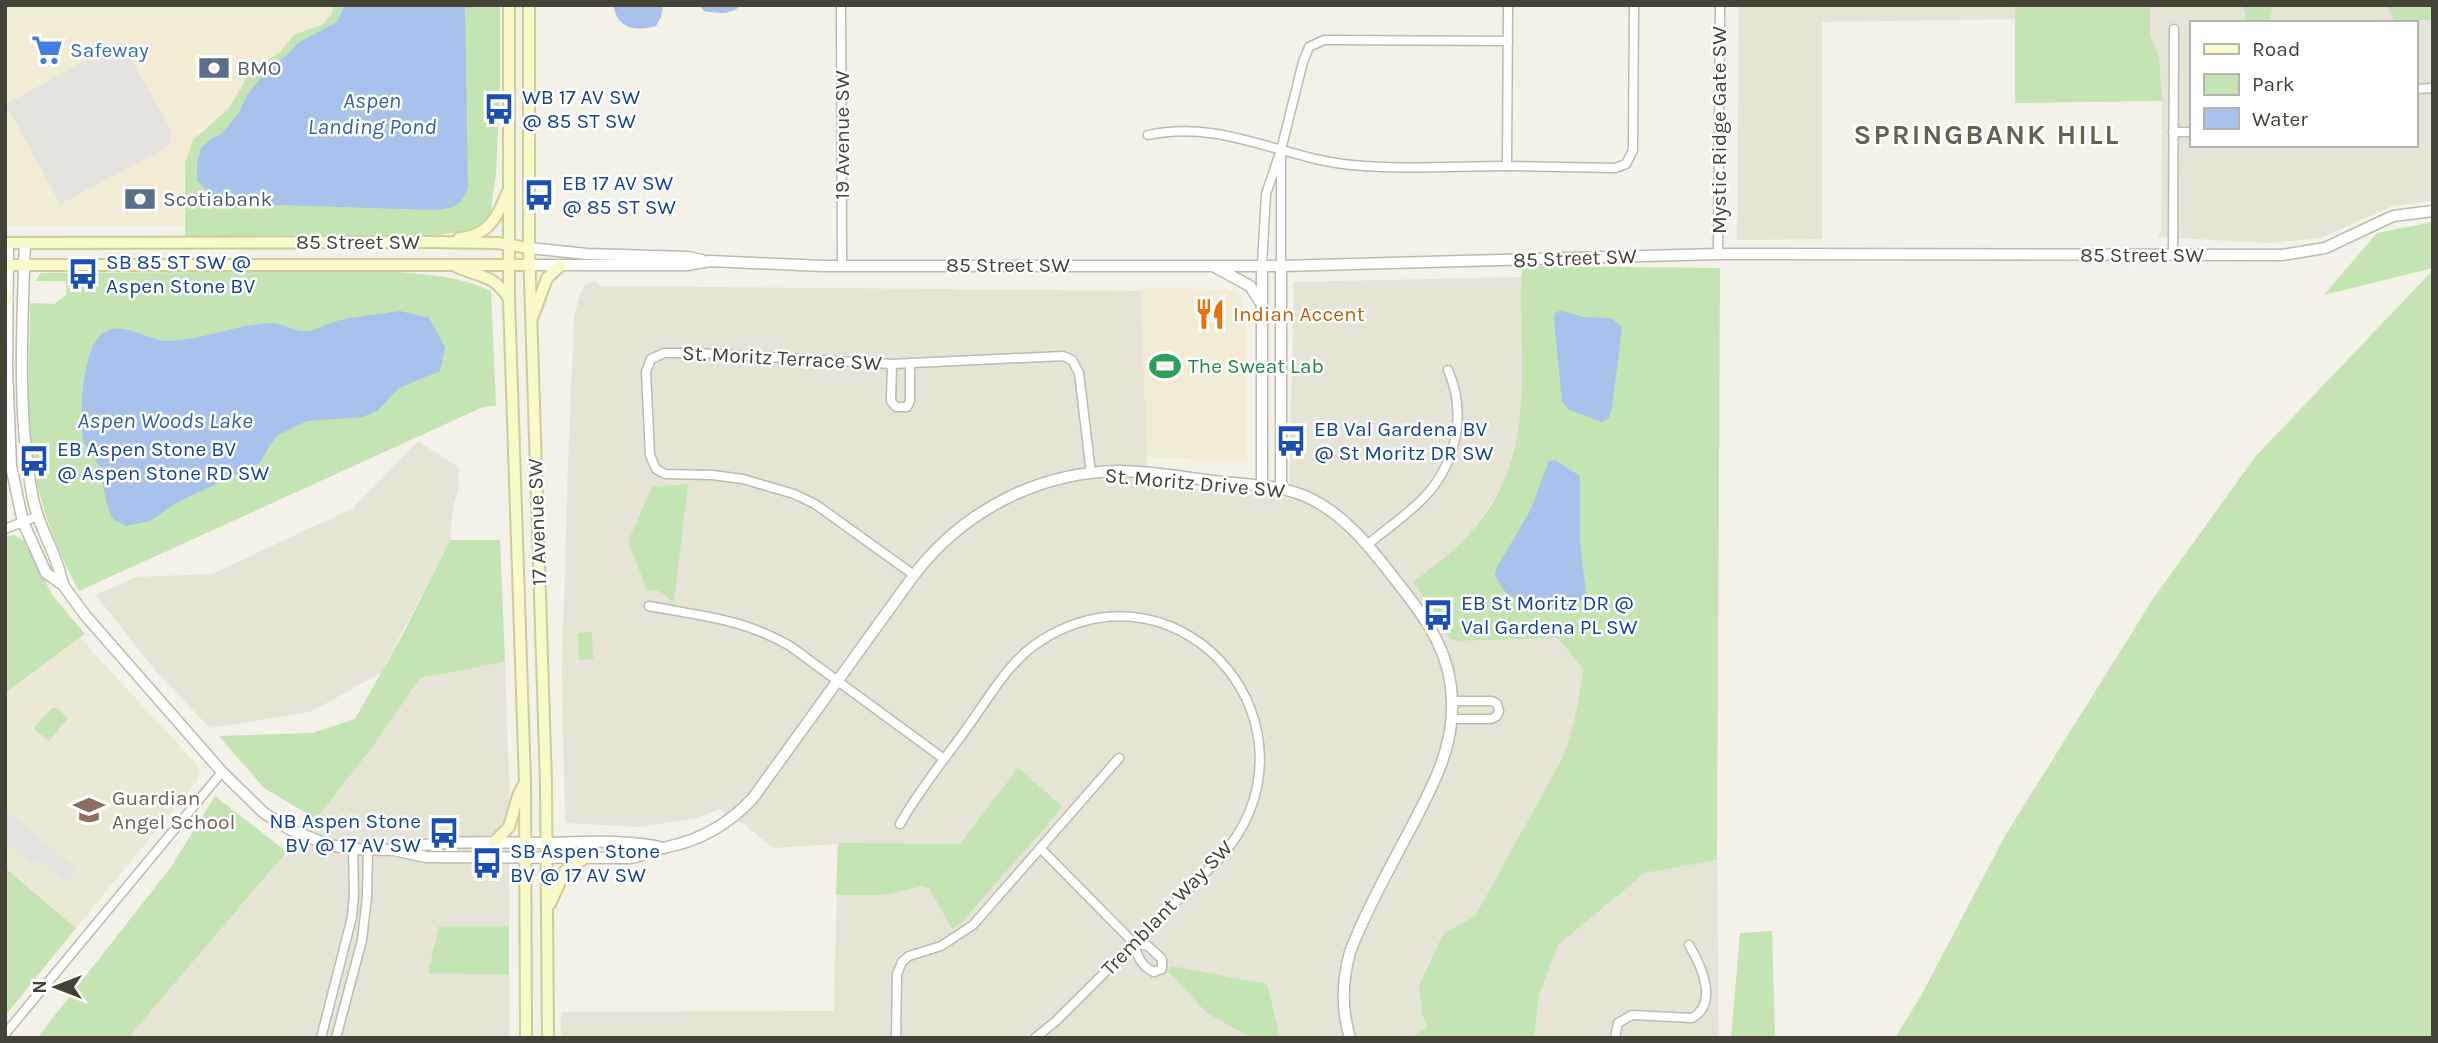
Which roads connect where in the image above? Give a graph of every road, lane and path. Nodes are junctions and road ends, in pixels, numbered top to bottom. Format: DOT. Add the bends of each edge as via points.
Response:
graph roads {
  1 [pos="509,5"];
  2 [pos="529,5"];
  3 [pos="841,5"];
  4 [pos="1508,5"];
  5 [pos="1634,5"];
  6 [pos="1720,5"];
  7 [pos="2174,29"];
  8 [pos="1508,41"];
  9 [pos="509,51"];
  10 [pos="529,51"];
  11 [pos="2173,132"];
  12 [pos="2190,132"];
  13 [pos="1148,135"];
  14 [pos="1281,149"];
  15 [pos="1507,166"];
  16 [pos="509,187"];
  17 [pos="2433,211"];
  18 [pos="429,242"];
  19 [pos="6,243"];
  20 [pos="25,243"];
  21 [pos="509,245"];
  22 [pos="529,248"];
  23 [pos="1718,254"];
  24 [pos="2173,254"];
  25 [pos="710,261"];
  26 [pos="509,264"];
  27 [pos="7,265"];
  28 [pos="24,265"];
  29 [pos="455,265"];
  30 [pos="529,265"];
  31 [pos="842,265"];
  32 [pos="1212,265"];
  33 [pos="1262,265"];
  34 [pos="1281,266"];
  35 [pos="560,267"];
  36 [pos="6,297"];
  37 [pos="509,299"];
  38 [pos="1262,307"];
  39 [pos="531,322"];
  40 [pos="910,363"];
  41 [pos="892,364"];
  42 [pos="1448,370"];
  43 [pos="1091,473"];
  44 [pos="1262,486"];
  45 [pos="1281,488"];
  46 [pos="38,516"];
  47 [pos="23,522"];
  48 [pos="5,528"];
  49 [pos="1367,545"];
  50 [pos="914,575"];
  51 [pos="63,585"];
  52 [pos="649,606"];
  53 [pos="838,681"];
  54 [pos="1452,701"];
  55 [pos="1452,719"];
  56 [pos="1119,758"];
  57 [pos="944,759"];
  58 [pos="222,772"];
  59 [pos="525,782"];
  60 [pos="900,824"];
  61 [pos="494,842"];
  62 [pos="526,842"];
  63 [pos="547,843"];
  64 [pos="665,848"];
  65 [pos="1040,848"];
  66 [pos="352,849"];
  67 [pos="368,849"];
  68 [pos="394,850"];
  69 [pos="526,858"];
  70 [pos="547,858"];
  71 [pos="585,858"];
  72 [pos="548,910"];
  73 [pos="1134,943"];
  74 [pos="1689,945"];
  75 [pos="5,1034"];
  76 [pos="321,1038"];
  77 [pos="336,1038"];
  78 [pos="526,1038"];
  79 [pos="548,1038"];
  80 [pos="896,1038"];
  81 [pos="1035,1038"];
  82 [pos="1350,1038"];
  83 [pos="1615,1038"];
  1 -- 9 [label="main road, 17 Avenue SW"];
  2 -- 10 [label="main road, 17 Avenue SW"];
  3 -- 31 [label="street, 19 Avenue SW"];
  4 -- 8 [label="street"];
  5 -- 15 [label="street" via="1630,159 1615,168"];
  6 -- 23 [label="street, Mystic Ridge Gate SW"];
  7 -- 11 [label="street"];
  8 -- 14 [label="street" via="1315,43 1305,55"];
  8 -- 15 [label="street"];
  9 -- 10 [label="main road"];
  9 -- 16 [label="main road, 17 Avenue SW"];
  10 -- 22 [label="main road, 17 Avenue SW"];
  11 -- 12 [label="street"];
  11 -- 24 [label="street"];
  13 -- 14 [label="street" via="1199,130"];
  14 -- 15 [label="street" via="1351,165"];
  14 -- 33 [label="street" via="1266,194"];
  14 -- 34 [label="street"];
  16 -- 18 [label="main road" via="498,216 482,233"];
  16 -- 21 [label="main road, 17 Avenue SW"];
  17 -- 24 [label="street, 85 Street SW" via="2393,216 2325,248 2302,253"];
  18 -- 20 [label="main road, 85 Street SW"];
  18 -- 21 [label="main road, 85 Street SW"];
  19 -- 20 [label="main road, 85 Street SW"];
  19 -- 27 [label="street"];
  20 -- 28 [label="street"];
  21 -- 22 [label="main road, 85 Street SW"];
  21 -- 26 [label="main road, 17 Avenue SW"];
  22 -- 25 [label="street, 85 Street SW"];
  22 -- 30 [label="main road, 17 Avenue SW"];
  23 -- 24 [label="street, 85 Street SW"];
  23 -- 34 [label="street, 85 Street SW"];
  25 -- 31 [label="street, 85 Street SW"];
  25 -- 35 [label="street, 85 Street SW"];
  26 -- 29 [label="main road, 85 Street SW"];
  26 -- 30 [label="main road, 85 Street SW"];
  26 -- 37 [label="main road, 17 Avenue SW"];
  27 -- 28 [label="main road, 85 Street SW"];
  27 -- 36 [label="street"];
  28 -- 29 [label="main road, 85 Street SW"];
  28 -- 46 [label="street" via="23,425"];
  29 -- 37 [label="main road" via="494,280"];
  30 -- 35 [label="street, 85 Street SW"];
  30 -- 39 [label="main road, 17 Avenue SW"];
  31 -- 32 [label="street, 85 Street SW"];
  32 -- 33 [label="street, 85 Street SW"];
  32 -- 38 [label="street" via="1251,286"];
  33 -- 34 [label="street, 85 Street SW"];
  33 -- 38 [label="street"];
  34 -- 45 [label="street"];
  35 -- 39 [label="main road" via="547,278"];
  36 -- 47 [label="street" via="11,466"];
  37 -- 59 [label="main road, 17 Avenue SW"];
  38 -- 44 [label="street"];
  39 -- 63 [label="main road, 17 Avenue SW"];
  40 -- 41 [label="street, St. Moritz Terrace SW"];
  40 -- 41 [label="street" via="906,407 896,407 891,401"];
  40 -- 43 [label="street, St. Moritz Terrace SW" via="1059,356 1072,360 1079,373"];
  41 -- 50 [label="street, St. Moritz Terrace SW" via="658,355 649,361 646,372 650,455 656,469 665,474 760,482 816,504"];
  42 -- 49 [label="street" via="1460,413 1446,464 1428,493"];
  43 -- 44 [label="street, St. Moritz Drive SW" via="1120,471"];
  43 -- 50 [label="street, St. Moritz Drive SW" via="1033,486 998,502 948,538"];
  44 -- 45 [label="street, St. Moritz Drive SW"];
  45 -- 49 [label="street, St. Moritz Drive SW" via="1338,515"];
  46 -- 47 [label="street"];
  46 -- 51 [label="street"];
  47 -- 48 [label="street"];
  47 -- 51 [label="street" via="46,573"];
  49 -- 54 [label="street, St. Moritz Drive SW" via="1431,627 1449,671"];
  50 -- 53 [label="street, St. Moritz Drive SW"];
  51 -- 58 [label="street"];
  52 -- 53 [label="street" via="759,629"];
  53 -- 57 [label="street"];
  53 -- 64 [label="street, St. Moritz Drive SW" via="741,811 708,834"];
  54 -- 55 [label="street, St. Moritz Drive SW"];
  54 -- 55 [label="street" via="1492,701 1499,711 1491,719"];
  55 -- 82 [label="street, St. Moritz Drive SW" via="1438,775 1350,952 1343,1001"];
  56 -- 65 [label="street"];
  57 -- 60 [label="street, Tremblant Way SW"];
  57 -- 73 [label="street, Tremblant Way SW" via="1022,655 1076,623 1116,617 1154,622 1191,637 1222,661 1256,721 1261,759 1255,796 1232,845"];
  58 -- 66 [label="street" via="264,813 291,830"];
  58 -- 75 [label="street"];
  59 -- 61 [label="main road" via="509,827"];
  59 -- 62 [label="main road, 17 Avenue SW"];
  61 -- 62 [label="street, St. Moritz Drive SW"];
  61 -- 68 [label="street, St. Moritz Drive SW" via="425,844"];
  62 -- 63 [label="street, St. Moritz Drive SW"];
  62 -- 69 [label="main road, 17 Avenue SW"];
  63 -- 64 [label="street, St. Moritz Drive SW" via="630,842"];
  63 -- 70 [label="main road, 17 Avenue SW"];
  64 -- 71 [label="street, St. Moritz Drive SW" via="643,856"];
  65 -- 73 [label="street"];
  65 -- 80 [label="street" via="973,925 941,946 902,962 897,974"];
  66 -- 67 [label="street"];
  66 -- 76 [label="street" via="352,917"];
  67 -- 68 [label="street"];
  67 -- 77 [label="street" via="362,940"];
  68 -- 69 [label="street, St. Moritz Drive SW" via="426,858"];
  69 -- 70 [label="street, St. Moritz Drive SW"];
  69 -- 78 [label="main road, 17 Avenue SW"];
  70 -- 71 [label="street, St. Moritz Drive SW"];
  70 -- 72 [label="main road, 17 Avenue SW"];
  71 -- 72 [label="main road" via="565,871"];
  72 -- 79 [label="main road, 17 Avenue SW"];
  73 -- 81 [label="street, Tremblant Way SW"];
  74 -- 83 [label="street" via="1703,975 1704,1008 1692,1018 1633,1014 1618,1023"];
}
